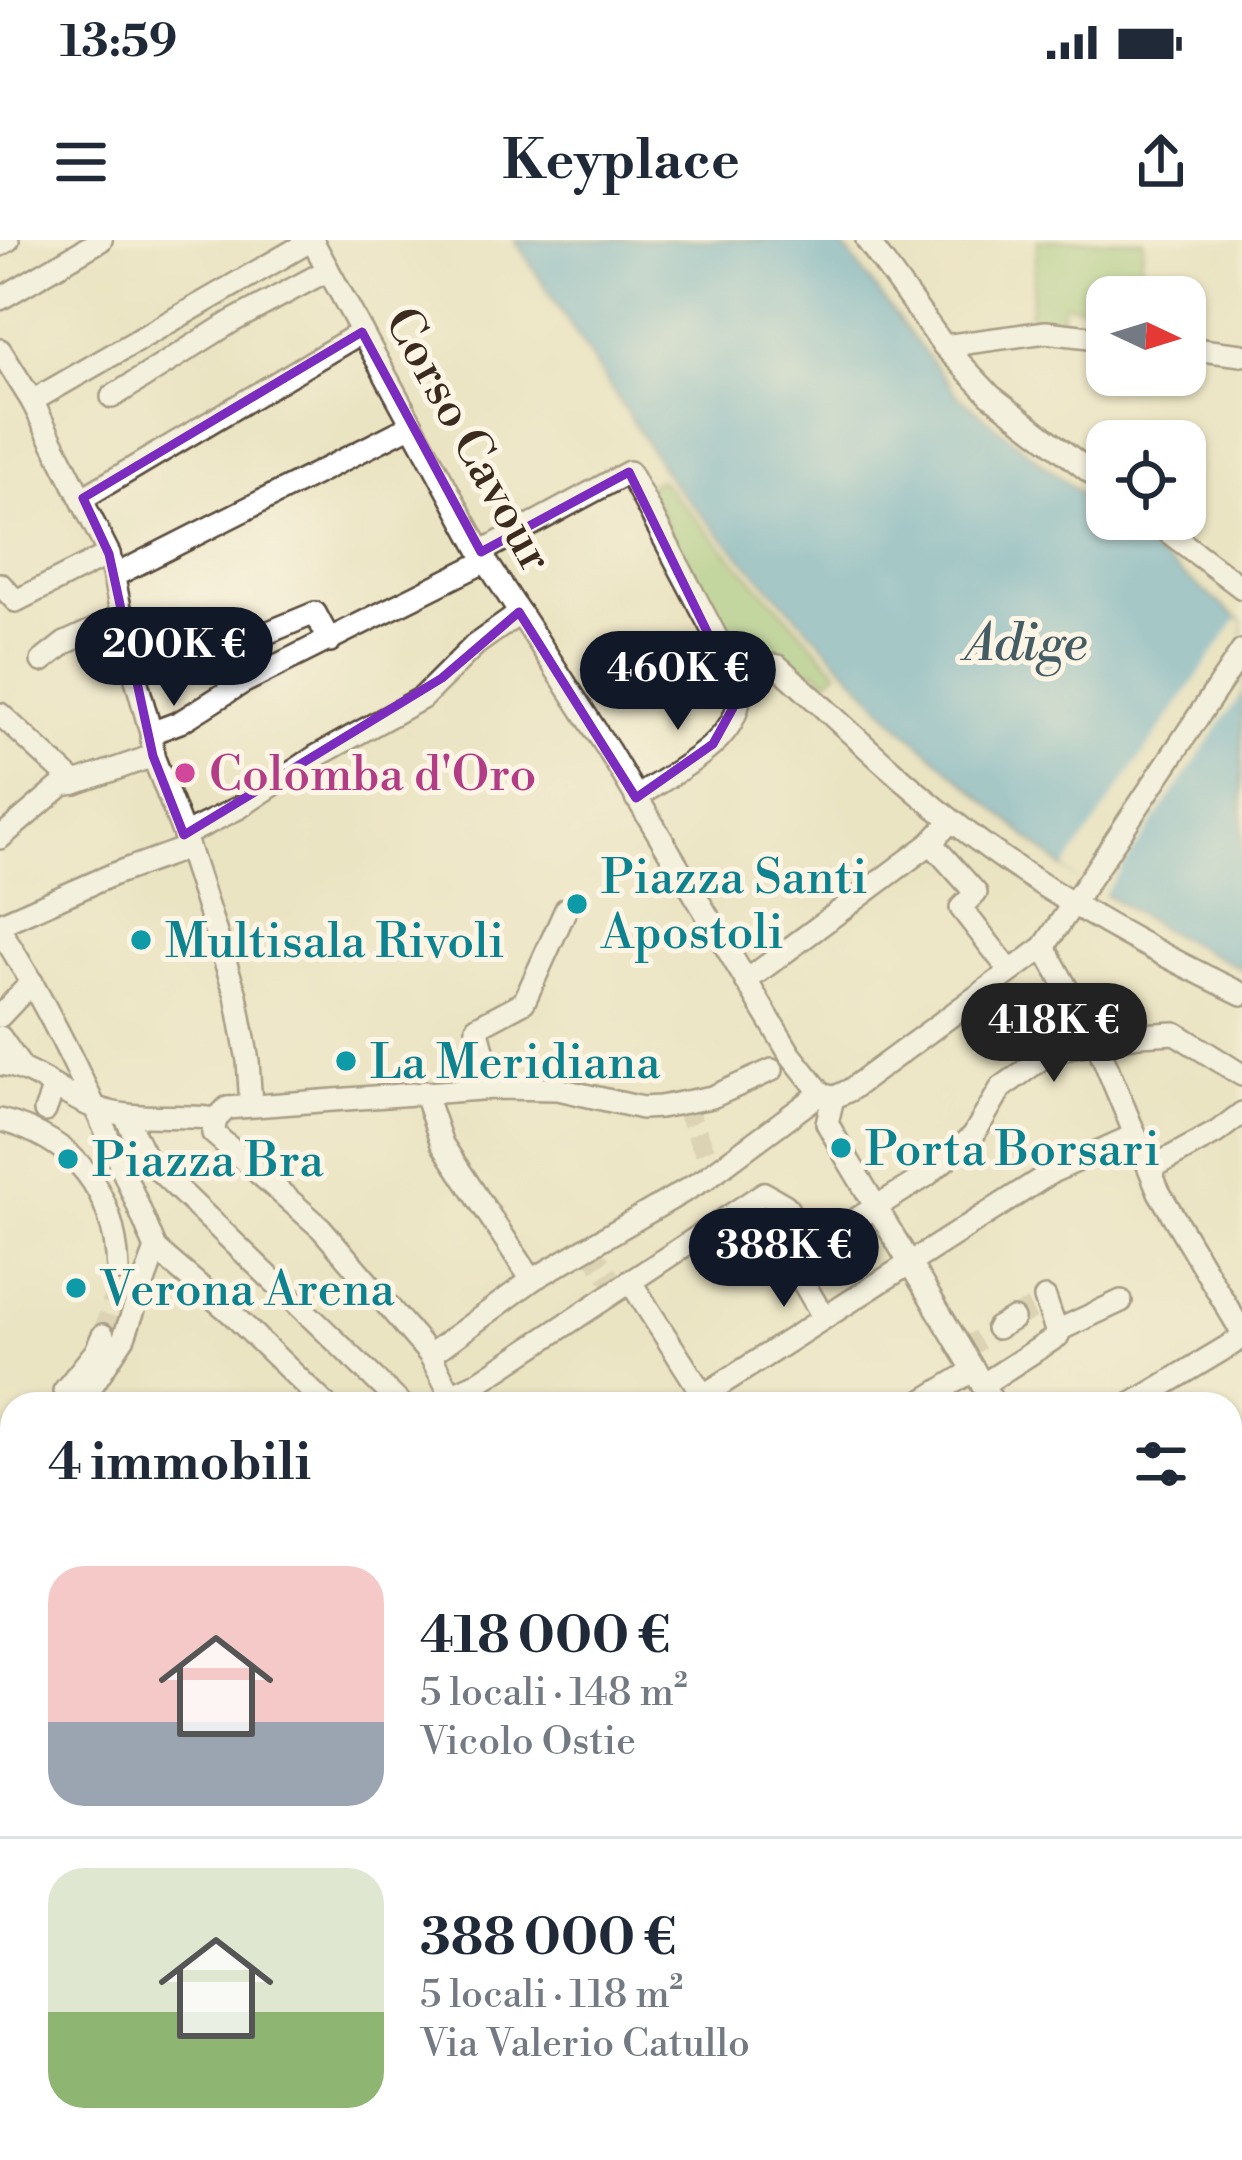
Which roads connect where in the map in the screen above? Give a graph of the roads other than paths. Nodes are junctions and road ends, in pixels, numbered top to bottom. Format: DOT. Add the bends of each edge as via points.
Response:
graph roads {
  1 [pos="8,240"];
  2 [pos="101,240"];
  3 [pos="312,240"];
  4 [pos="867,240"];
  5 [pos="0,244"];
  6 [pos="328,270"];
  7 [pos="0,299"];
  8 [pos="362,332"];
  9 [pos="1086,337"];
  10 [pos="944,346"];
  11 [pos="0,350"];
  12 [pos="1206,351"];
  13 [pos="1242,355"];
  14 [pos="112,397"];
  15 [pos="32,400"];
  16 [pos="412,425"];
  17 [pos="1086,469"];
  18 [pos="83,498"];
  19 [pos="1180,540"];
  20 [pos="484,556"];
  21 [pos="111,565"];
  22 [pos="1237,580"];
  23 [pos="0,584"];
  24 [pos="520,613"];
  25 [pos="122,617"];
  26 [pos="269,632"];
  27 [pos="330,641"];
  28 [pos="1242,652"];
  29 [pos="42,661"];
  30 [pos="733,668"];
  31 [pos="0,714"];
  32 [pos="152,745"];
  33 [pos="71,780"];
  34 [pos="636,798"];
  35 [pos="951,821"];
  36 [pos="0,838"];
  37 [pos="185,842"];
  38 [pos="931,844"];
  39 [pos="1077,893"];
  40 [pos="566,909"];
  41 [pos="0,927"];
  42 [pos="1044,947"];
  43 [pos="1010,971"];
  44 [pos="746,981"];
  45 [pos="32,982"];
  46 [pos="1242,994"];
  47 [pos="0,1016"];
  48 [pos="0,1037"];
  49 [pos="1097,1043"];
  50 [pos="11,1066"];
  51 [pos="772,1070"];
  52 [pos="1242,1075"];
  53 [pos="54,1087"];
  54 [pos="493,1088"];
  55 [pos="424,1092"];
  56 [pos="827,1095"];
  57 [pos="250,1105"];
  58 [pos="94,1108"];
  59 [pos="45,1111"];
  60 [pos="1242,1113"];
  61 [pos="125,1116"];
  62 [pos="216,1119"];
  63 [pos="0,1120"];
  64 [pos="1135,1135"];
  65 [pos="1151,1168"];
  66 [pos="875,1209"];
  67 [pos="156,1249"];
  68 [pos="817,1255"];
  69 [pos="909,1264"];
  70 [pos="118,1270"];
  71 [pos="532,1280"];
  72 [pos="630,1282"];
  73 [pos="1121,1300"];
  74 [pos="1043,1302"];
  75 [pos="824,1318"];
  76 [pos="1059,1330"];
  77 [pos="103,1335"];
  78 [pos="1242,1335"];
  79 [pos="430,1355"];
  80 [pos="983,1386"];
  81 [pos="65,1392"];
  82 [pos="80,1392"];
  83 [pos="313,1392"];
  84 [pos="389,1392"];
  85 [pos="450,1392"];
  86 [pos="464,1392"];
  87 [pos="703,1392"];
  88 [pos="713,1392"];
  89 [pos="1151,1392"];
  1 -- 5 [label="street"];
  2 -- 7 [label="street"];
  3 -- 6 [label="street, Corso Cavour"];
  3 -- 15 [label="street"];
  4 -- 10 [label="street"];
  6 -- 8 [label="street, Corso Cavour"];
  6 -- 14 [label="street"];
  8 -- 16 [label="street, Corso Cavour"];
  8 -- 18 [label="street"];
  9 -- 10 [label="street" via="1046,332"];
  10 -- 17 [label="street" via="990,395"];
  11 -- 15 [label="street"];
  12 -- 13 [label="street"];
  15 -- 18 [label="street"];
  16 -- 20 [label="street, Corso Cavour"];
  16 -- 21 [label="street"];
  18 -- 21 [label="street"];
  19 -- 22 [label="street"];
  20 -- 24 [label="street, Corso Cavour"];
  20 -- 27 [label="street"];
  20 -- 30 [label="street" via="628,472"];
  21 -- 23 [label="street" via="16,601"];
  21 -- 25 [label="street"];
  24 -- 34 [label="street, Corso Cavour"];
  24 -- 37 [label="street" via="422,698"];
  25 -- 29 [label="street"];
  25 -- 32 [label="street"];
  26 -- 27 [label="street" via="315,613"];
  27 -- 32 [label="street" via="228,691"];
  28 -- 39 [label="street"];
  30 -- 34 [label="street" via="739,698 730,725"];
  30 -- 35 [label="street" via="778,666"];
  31 -- 33 [label="street"];
  32 -- 33 [label="street"];
  32 -- 37 [label="street"];
  33 -- 36 [label="street"];
  34 -- 44 [label="street, Corso Cavour"];
  35 -- 38 [label="street"];
  35 -- 39 [label="street"];
  37 -- 41 [label="street"];
  37 -- 57 [label="street" via="236,994"];
  38 -- 43 [label="street" via="976,893 962,908"];
  38 -- 44 [label="street"];
  39 -- 42 [label="street"];
  39 -- 46 [label="street" via="1159,954"];
  40 -- 54 [label="street" via="524,1003 477,1027"];
  41 -- 45 [label="street"];
  42 -- 43 [label="street"];
  42 -- 49 [label="street"];
  43 -- 56 [label="street" via="850,1090"];
  44 -- 56 [label="street, Corso Cavour" via="790,1054"];
  45 -- 47 [label="street"];
  45 -- 58 [label="street"];
  48 -- 50 [label="street"];
  49 -- 52 [label="street" via="1175,1033"];
  49 -- 64 [label="street"];
  49 -- 66 [label="street" via="1041,1059 1001,1088 973,1136"];
  50 -- 53 [label="street"];
  51 -- 54 [label="street" via="712,1096 642,1108 558,1089"];
  53 -- 58 [label="street"];
  53 -- 59 [label="street"];
  54 -- 55 [label="street"];
  55 -- 57 [label="street"];
  55 -- 71 [label="street" via="442,1144"];
  56 -- 66 [label="street" via="827,1123"];
  56 -- 71 [label="street" via="706,1179"];
  57 -- 62 [label="street"];
  58 -- 61 [label="street"];
  58 -- 67 [label="street"];
  60 -- 65 [label="street"];
  61 -- 62 [label="street"];
  61 -- 84 [label="street" via="146,1158"];
  62 -- 79 [label="street" via="213,1133 321,1228"];
  63 -- 70 [label="street" via="63,1149 97,1184"];
  64 -- 65 [label="street"];
  64 -- 69 [label="street" via="1052,1172"];
  65 -- 78 [label="street"];
  66 -- 68 [label="street" via="829,1237"];
  66 -- 69 [label="street"];
  67 -- 82 [label="street" via="124,1337"];
  67 -- 83 [label="street"];
  68 -- 72 [label="street" via="785,1205 764,1193"];
  68 -- 75 [label="street" via="796,1270"];
  69 -- 75 [label="street"];
  69 -- 80 [label="street"];
  71 -- 79 [label="street"];
  72 -- 86 [label="street"];
  72 -- 87 [label="street"];
  73 -- 76 [label="street"];
  74 -- 76 [label="street"];
  75 -- 88 [label="street"];
  76 -- 80 [label="street"];
  77 -- 81 [label="street"];
  78 -- 89 [label="street"];
  79 -- 85 [label="street"];
}
